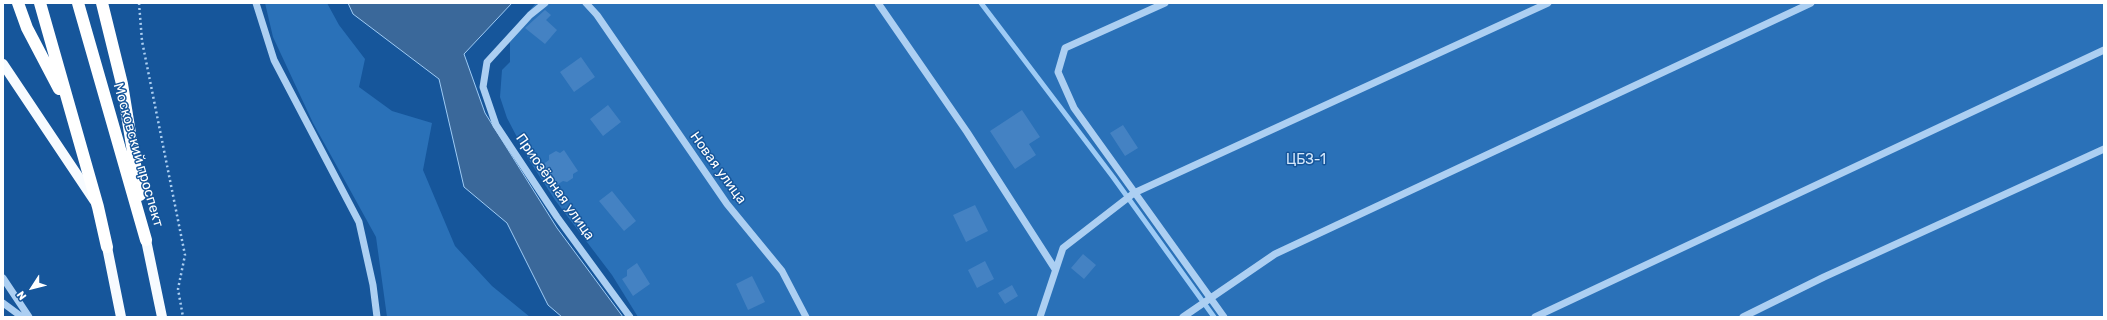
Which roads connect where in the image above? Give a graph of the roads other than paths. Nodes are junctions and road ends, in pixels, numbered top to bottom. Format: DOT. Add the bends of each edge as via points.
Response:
graph roads {
  1 [pos="18,3"];
  2 [pos="40,3"];
  3 [pos="78,3"];
  4 [pos="102,3"];
  5 [pos="256,3"];
  6 [pos="545,3"];
  7 [pos="586,3"];
  8 [pos="878,3"];
  9 [pos="1165,3"];
  10 [pos="1548,3"];
  11 [pos="1811,3"];
  12 [pos="2104,50"];
  13 [pos="3,64"];
  14 [pos="71,111"];
  15 [pos="2104,149"];
  16 [pos="1134,193"];
  17 [pos="98,207"];
  18 [pos="146,240"];
  19 [pos="107,247"];
  20 [pos="1055,269"];
  21 [pos="3,278"];
  22 [pos="1210,298"];
  23 [pos="3,303"];
  24 [pos="22,317"];
  25 [pos="29,317"];
  26 [pos="121,317"];
  27 [pos="162,317"];
  28 [pos="377,317"];
  29 [pos="630,317"];
  30 [pos="806,317"];
  31 [pos="1040,317"];
  32 [pos="1183,317"];
  33 [pos="1224,317"];
  34 [pos="1535,317"];
  35 [pos="1743,317"];
  1 -- 14 [label="highway" via="27,28"];
  2 -- 14 [label="highway"];
  3 -- 18 [label="highway, Московский проспект"];
  4 -- 18 [label="highway" via="122,84"];
  5 -- 28 [label="street" via="274,60 359,222 374,285"];
  6 -- 29 [label="street, Приозёрная улица" via="530,15 487,62 483,87 496,125 557,217"];
  7 -- 30 [label="street, Новая улица" via="610,33 727,204 782,271"];
  8 -- 20 [label="street" via="967,132"];
  9 -- 16 [label="street" via="1065,48 1058,72 1074,108"];
  10 -- 16 [label="street"];
  11 -- 22 [label="street" via="1276,254"];
  12 -- 34 [label="street"];
  13 -- 17 [label="main road"];
  14 -- 17 [label="highway"];
  15 -- 35 [label="street" via="1824,277"];
  16 -- 20 [label="street" via="1063,248"];
  16 -- 22 [label="street"];
  17 -- 19 [label="highway"];
  18 -- 27 [label="main road, Московский проспект"];
  19 -- 26 [label="main road"];
  20 -- 31 [label="street"];
  21 -- 25 [label="street"];
  22 -- 32 [label="street"];
  22 -- 33 [label="street"];
  23 -- 24 [label="street"];
}
